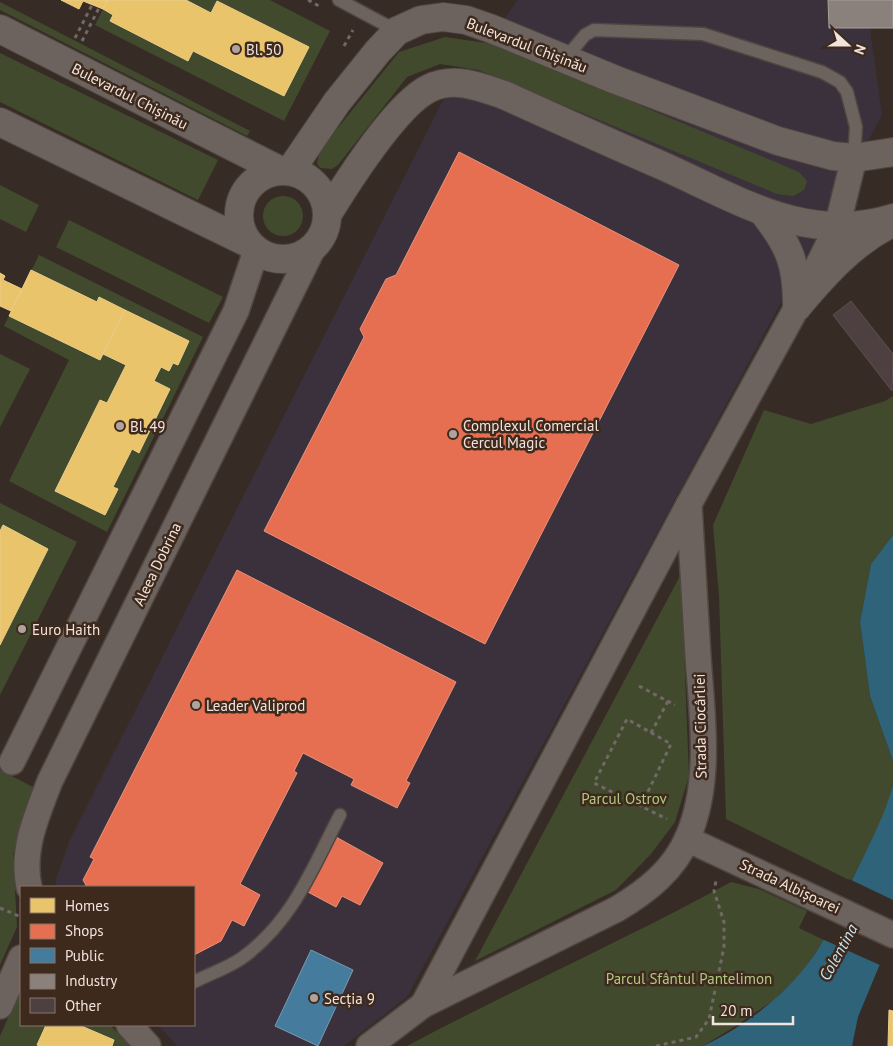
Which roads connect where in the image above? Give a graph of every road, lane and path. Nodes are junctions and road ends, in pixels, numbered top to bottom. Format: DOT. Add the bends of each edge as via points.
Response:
graph roads {
  1 [pos="308,0"];
  2 [pos="339,0"];
  3 [pos="92,5"];
  4 [pos="99,8"];
  5 [pos="324,8"];
  6 [pos="355,25"];
  7 [pos="0,29"];
  8 [pos="397,32"];
  9 [pos="67,34"];
  10 [pos="75,38"];
  11 [pos="82,42"];
  12 [pos="90,46"];
  13 [pos="342,50"];
  14 [pos="565,59"];
  15 [pos="0,122"];
  16 [pos="893,152"];
  17 [pos="854,158"];
  18 [pos="285,171"];
  19 [pos="762,212"];
  20 [pos="327,215"];
  21 [pos="893,220"];
  22 [pos="837,227"];
  23 [pos="252,247"];
  24 [pos="313,248"];
  25 [pos="797,307"];
  26 [pos="688,504"];
  27 [pos="639,686"];
  28 [pos="668,702"];
  29 [pos="702,720"];
  30 [pos="651,733"];
  31 [pos="6,759"];
  32 [pos="50,781"];
  33 [pos="641,806"];
  34 [pos="340,815"];
  35 [pos="689,834"];
  36 [pos="722,855"];
  37 [pos="28,886"];
  38 [pos="0,908"];
  39 [pos="20,917"];
  40 [pos="893,935"];
  41 [pos="20,960"];
  42 [pos="195,982"];
  43 [pos="423,1005"];
  44 [pos="0,1006"];
  45 [pos="130,1026"];
  46 [pos="148,1046"];
  47 [pos="369,1046"];
  48 [pos="656,1046"];
  1 -- 5 [label="path"];
  2 -- 8 [label="lane"];
  3 -- 10 [label="path"];
  4 -- 11 [label="path"];
  6 -- 13 [label="path"];
  7 -- 18 [label="main road, Bulevardul Chișinău"];
  8 -- 14 [label="main road, Bulevardul Chișinău" via="421,20 443,16 492,29"];
  8 -- 18 [label="main road, Bulevardul Chișinău" via="362,69"];
  9 -- 10 [label="path"];
  10 -- 11 [label="path"];
  11 -- 12 [label="path"];
  14 -- 17 [label="main road, Bulevardul Chișinău" via="756,134 807,150"];
  14 -- 17 [label="lane" via="585,35 594,30 703,34 822,72 840,82 847,92 856,127"];
  15 -- 23 [label="main road"];
  16 -- 17 [label="main road, Bulevardul Chișinău"];
  17 -- 22 [label="street, Strada Ciocârliei"];
  18 -- 20 [label="main road, Bulevardul Chișinău" via="304,176 318,188 325,201"];
  18 -- 23 [label="main road" via="271,172 255,180 242,197 238,222"];
  19 -- 20 [label="main road" via="504,95 474,84 452,82 430,88 398,117 358,167"];
  19 -- 22 [label="main road" via="811,225"];
  19 -- 25 [label="main road" via="785,243 795,264"];
  20 -- 24 [label="main road" via="324,232"];
  21 -- 22 [label="main road"];
  21 -- 25 [label="main road" via="839,260"];
  22 -- 25 [label="street, Strada Ciocârliei"];
  23 -- 24 [label="main road" via="269,258 286,260"];
  23 -- 31 [label="street" via="236,311"];
  24 -- 32 [label="street, Aleea Dobrina"];
  25 -- 26 [label="street, Strada Ciocârliei"];
  26 -- 29 [label="street, Strada Ciocârliei"];
  26 -- 43 [label="street, Strada Ciocârliei"];
  27 -- 28 [label="path"];
  28 -- 29 [label="path"];
  28 -- 30 [label="path"];
  29 -- 35 [label="street, Strada Ciocârliei" via="702,776"];
  30 -- 33 [label="path" via="672,744"];
  30 -- 33 [label="path" via="627,719 594,783"];
  31 -- 32 [label="street"];
  32 -- 37 [label="street, Aleea Dobrina" via="32,828 27,856"];
  33 -- 35 [label="path"];
  34 -- 42 [label="lane" via="291,909 268,936 240,959"];
  35 -- 36 [label="street, Strada Albișoarei"];
  35 -- 43 [label="street, Strada Ciocârliei" via="665,874 618,910"];
  36 -- 40 [label="street, Strada Albișoarei"];
  36 -- 48 [label="path" via="714,891 724,922 724,947 709,1019 696,1037"];
  38 -- 39 [label="path"];
  41 -- 44 [label="street"];
  43 -- 47 [label="street, Strada Ciocârliei"];
  45 -- 46 [label="street"];
}
